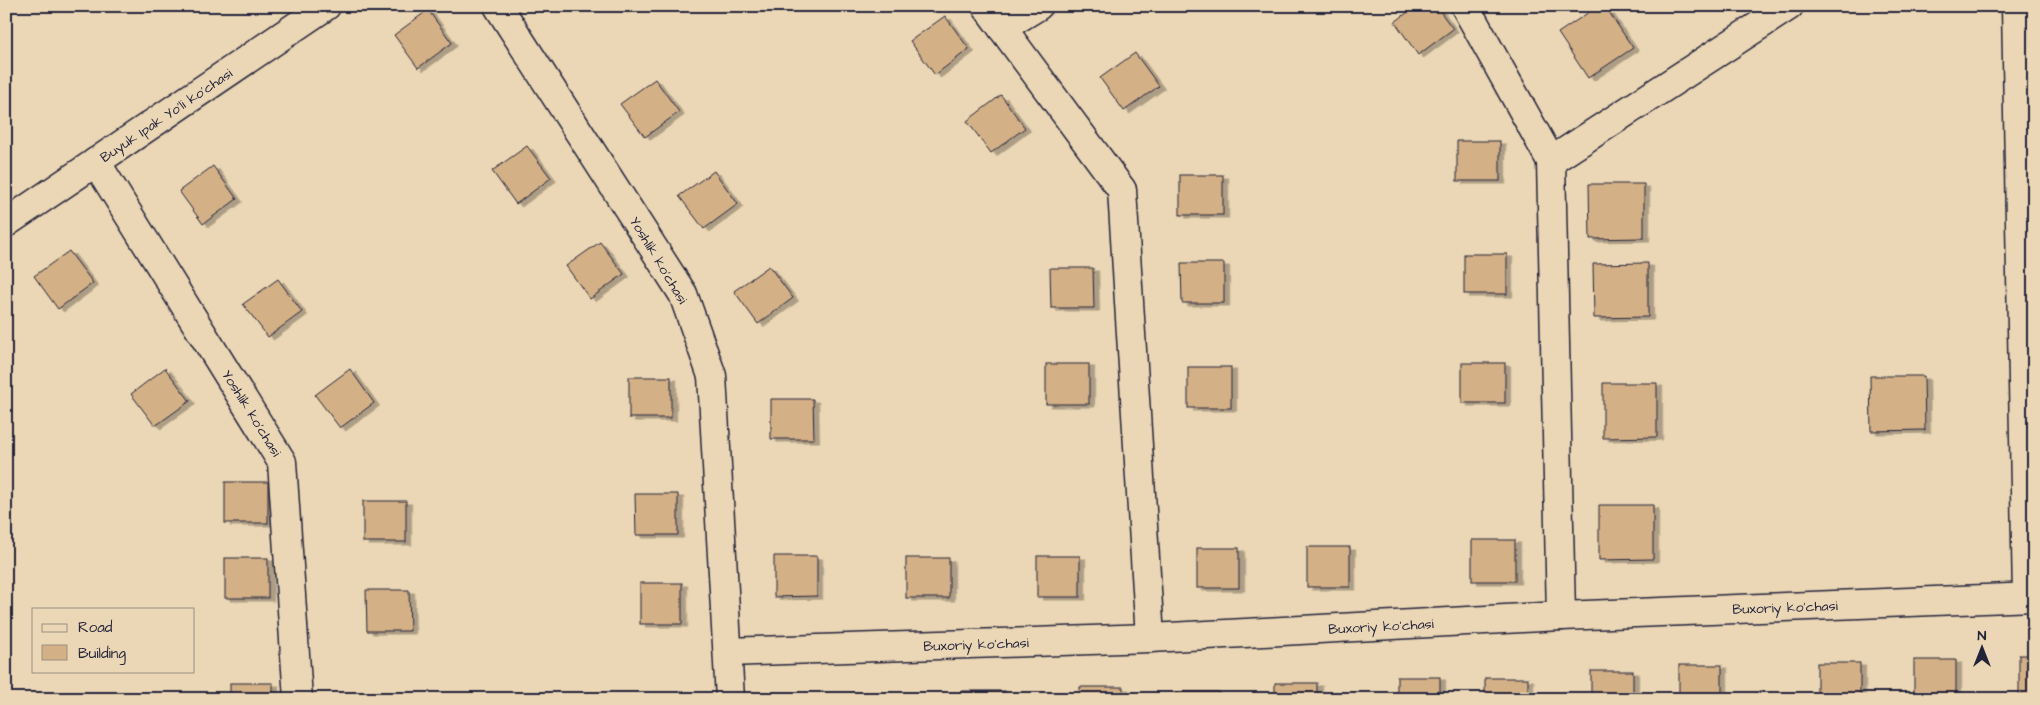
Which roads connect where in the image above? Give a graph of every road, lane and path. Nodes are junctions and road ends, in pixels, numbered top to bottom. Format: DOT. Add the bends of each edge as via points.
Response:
graph roads {
  1 [pos="326,6"];
  2 [pos="498,6"];
  3 [pos="986,6"];
  4 [pos="1038,6"];
  5 [pos="1465,6"];
  6 [pos="1789,6"];
  7 [pos="2016,6"];
  8 [pos="1002,28"];
  9 [pos="1551,161"];
  10 [pos="96,162"];
  11 [pos="6,223"];
  12 [pos="2030,597"];
  13 [pos="1561,616"];
  14 [pos="1150,638"];
  15 [pos="728,652"];
  16 [pos="298,699"];
  17 [pos="730,699"];
  1 -- 10 [label="street, Buyuk Ipak Yo'li ko'chasi"];
  2 -- 15 [label="street, Yoshlik ko'chasi" via="683,294 712,376"];
  3 -- 8 [label="street"];
  4 -- 8 [label="street"];
  5 -- 9 [label="street"];
  6 -- 9 [label="street"];
  7 -- 12 [label="street"];
  8 -- 14 [label="street" via="1122,190"];
  9 -- 13 [label="street"];
  10 -- 11 [label="street, Buyuk Ipak Yo'li ko'chasi"];
  10 -- 16 [label="street, Yoshlik ko'chasi" via="282,462"];
  12 -- 13 [label="street, Buxoriy ko'chasi"];
  13 -- 14 [label="street, Buxoriy ko'chasi"];
  14 -- 15 [label="street, Buxoriy ko'chasi"];
  15 -- 17 [label="street, Yoshlik ko'chasi"];
}
